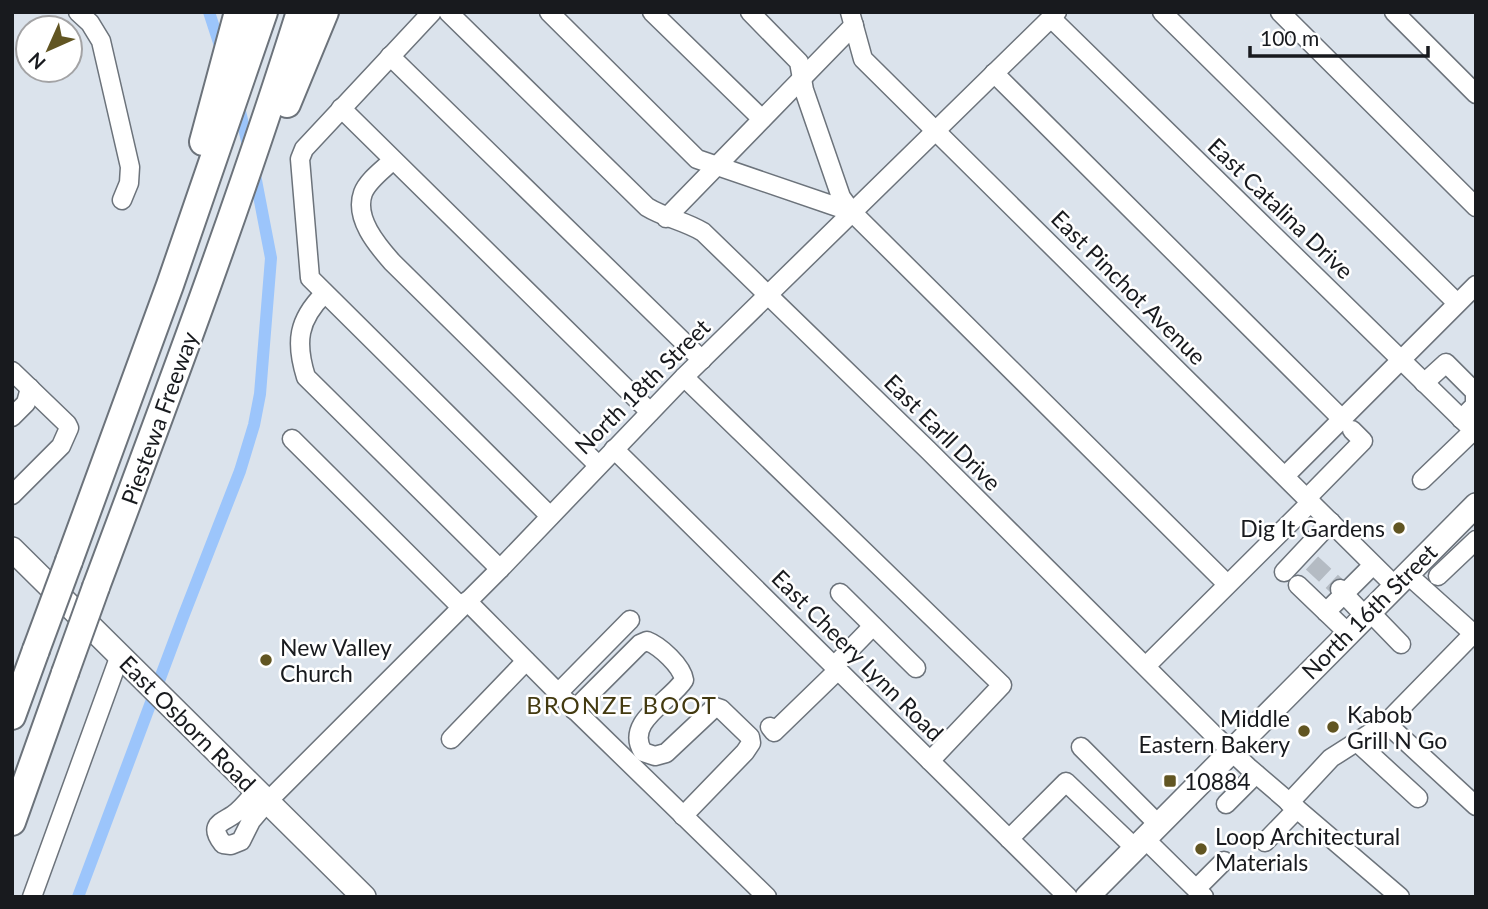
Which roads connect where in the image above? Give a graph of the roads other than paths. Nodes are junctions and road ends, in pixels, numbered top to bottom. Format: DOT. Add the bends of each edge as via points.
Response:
graph roads {
  1 [pos="78,12"];
  2 [pos="238,12"];
  3 [pos="300,12"];
  4 [pos="325,12"];
  5 [pos="432,12"];
  6 [pos="448,12"];
  7 [pos="550,12"];
  8 [pos="652,12"];
  9 [pos="750,12"];
  10 [pos="1162,12"];
  11 [pos="1280,12"];
  12 [pos="1394,12"];
  13 [pos="1054,15"];
  14 [pos="852,19"];
  15 [pos="261,22"];
  16 [pos="390,56"];
  17 [pos="994,74"];
  18 [pos="802,77"];
  19 [pos="1476,94"];
  20 [pos="341,108"];
  21 [pos="762,119"];
  22 [pos="937,132"];
  23 [pos="393,160"];
  24 [pos="716,167"];
  25 [pos="122,200"];
  26 [pos="1476,207"];
  27 [pos="852,212"];
  28 [pos="666,218"];
  29 [pos="227,243"];
  30 [pos="170,285"];
  31 [pos="1476,285"];
  32 [pos="324,294"];
  33 [pos="768,295"];
  34 [pos="1457,303"];
  35 [pos="702,360"];
  36 [pos="1401,361"];
  37 [pos="12,371"];
  38 [pos="684,377"];
  39 [pos="1424,383"];
  40 [pos="30,388"];
  41 [pos="12,402"];
  42 [pos="650,412"];
  43 [pos="12,417"];
  44 [pos="1347,425"];
  45 [pos="1470,428"];
  46 [pos="292,439"];
  47 [pos="614,449"];
  48 [pos="598,465"];
  49 [pos="1285,476"];
  50 [pos="1422,480"];
  51 [pos="12,495"];
  52 [pos="1309,500"];
  53 [pos="1476,505"];
  54 [pos="550,516"];
  55 [pos="1331,522"];
  56 [pos="1476,540"];
  57 [pos="12,549"];
  58 [pos="1373,565"];
  59 [pos="500,569"];
  60 [pos="1284,572"];
  61 [pos="1438,576"];
  62 [pos="1400,579"];
  63 [pos="1227,584"];
  64 [pos="1298,585"];
  65 [pos="1342,592"];
  66 [pos="840,593"];
  67 [pos="464,604"];
  68 [pos="1326,612"];
  69 [pos="1366,613"];
  70 [pos="630,620"];
  71 [pos="873,626"];
  72 [pos="1348,632"];
  73 [pos="1474,635"];
  74 [pos="1401,644"];
  75 [pos="120,655"];
  76 [pos="526,661"];
  77 [pos="1146,666"];
  78 [pos="836,668"];
  79 [pos="916,668"];
  80 [pos="558,693"];
  81 [pos="574,710"];
  82 [pos="12,716"];
  83 [pos="1385,723"];
  84 [pos="770,727"];
  85 [pos="451,739"];
  86 [pos="1357,742"];
  87 [pos="1081,747"];
  88 [pos="1231,751"];
  89 [pos="636,758"];
  90 [pos="930,761"];
  91 [pos="1256,774"];
  92 [pos="262,796"];
  93 [pos="1418,798"];
  94 [pos="1226,804"];
  95 [pos="1293,806"];
  96 [pos="1476,806"];
  97 [pos="683,816"];
  98 [pos="12,822"];
  99 [pos="1145,837"];
  100 [pos="1009,839"];
  101 [pos="1265,842"];
  102 [pos="1224,861"];
  103 [pos="1202,895"];
  104 [pos="32,897"];
  105 [pos="364,897"];
  106 [pos="767,897"];
  107 [pos="1068,897"];
  108 [pos="1087,897"];
  109 [pos="1399,897"];
  1 -- 25 [label="street" via="101,41 110,79 130,167"];
  2 -- 30 [label="highway" via="191,179"];
  3 -- 29 [label="highway"];
  4 -- 29 [label="highway"];
  5 -- 16 [label="street"];
  6 -- 28 [label="street, East Earll Drive" via="647,207"];
  7 -- 24 [label="street" via="697,159"];
  8 -- 21 [label="street"];
  9 -- 18 [label="street" via="799,62"];
  10 -- 34 [label="street"];
  11 -- 26 [label="street"];
  12 -- 19 [label="street"];
  13 -- 17 [label="street, North 18th Street"];
  13 -- 36 [label="street, East Catalina Drive"];
  14 -- 18 [label="street"];
  14 -- 22 [label="street, East Pinchot Avenue" via="863,59"];
  15 -- 30 [label="highway, Piestewa Freeway"];
  16 -- 20 [label="street"];
  16 -- 35 [label="street"];
  17 -- 22 [label="street, North 18th Street"];
  17 -- 44 [label="street"];
  18 -- 21 [label="street"];
  18 -- 27 [label="street" via="841,197"];
  20 -- 23 [label="street"];
  20 -- 32 [label="street" via="300,159 310,278"];
  21 -- 24 [label="street"];
  22 -- 27 [label="street, North 18th Street"];
  22 -- 49 [label="street, East Pinchot Avenue"];
  23 -- 42 [label="street"];
  23 -- 48 [label="street" via="363,194 361,210 372,239"];
  24 -- 27 [label="street"];
  24 -- 28 [label="street"];
  27 -- 33 [label="street, North 18th Street"];
  27 -- 63 [label="street"];
  28 -- 33 [label="street, East Earll Drive" via="686,221 703,232"];
  29 -- 98 [label="highway, Piestewa Freeway, bridge"];
  30 -- 82 [label="highway, Piestewa Freeway, bridge"];
  31 -- 34 [label="street"];
  32 -- 54 [label="street"];
  32 -- 59 [label="street" via="309,310 302,329 299,353 306,377"];
  33 -- 35 [label="street, North 18th Street"];
  33 -- 77 [label="street, East Earll Drive"];
  34 -- 36 [label="street"];
  35 -- 38 [label="street, North 18th Street"];
  36 -- 39 [label="street, East Catalina Drive"];
  36 -- 44 [label="street"];
  37 -- 40 [label="street"];
  38 -- 42 [label="street, North 18th Street"];
  38 -- 90 [label="street" via="1002,685"];
  39 -- 45 [label="street, East Catalina Drive"];
  39 -- 45 [label="street" via="1446,363 1475,392"];
  40 -- 41 [label="street"];
  40 -- 43 [label="street" via="26,403"];
  40 -- 51 [label="street" via="69,428 61,446"];
  42 -- 47 [label="street, North 18th Street"];
  44 -- 49 [label="street"];
  44 -- 52 [label="street" via="1363,441"];
  45 -- 50 [label="street"];
  46 -- 67 [label="street"];
  47 -- 48 [label="street, North 18th Street"];
  47 -- 78 [label="street, East Cheery Lynn Road"];
  48 -- 54 [label="street, North 18th Street"];
  49 -- 52 [label="street, East Pinchot Avenue"];
  52 -- 55 [label="street, East Pinchot Avenue"];
  52 -- 63 [label="street"];
  53 -- 62 [label="main road, North 16th Street"];
  54 -- 59 [label="street, North 18th Street"];
  55 -- 58 [label="street, East Pinchot Avenue"];
  55 -- 60 [label="street" via="1307,559"];
  56 -- 61 [label="street"];
  57 -- 75 [label="main road, East Osborn Road"];
  58 -- 62 [label="street, East Pinchot Avenue"];
  58 -- 65 [label="street"];
  59 -- 67 [label="street, North 18th Street"];
  62 -- 69 [label="main road, North 16th Street"];
  62 -- 73 [label="street, East Pinchot Avenue"];
  63 -- 77 [label="street"];
  64 -- 68 [label="street"];
  65 -- 68 [label="street"];
  65 -- 69 [label="street"];
  66 -- 71 [label="street"];
  67 -- 76 [label="street"];
  67 -- 92 [label="street, North 18th Street"];
  68 -- 72 [label="street"];
  69 -- 72 [label="main road, North 16th Street"];
  69 -- 74 [label="street"];
  70 -- 80 [label="street"];
  71 -- 78 [label="street"];
  71 -- 79 [label="street"];
  72 -- 88 [label="main road, North 16th Street"];
  73 -- 83 [label="street"];
  75 -- 92 [label="main road, East Osborn Road"];
  75 -- 104 [label="street"];
  76 -- 80 [label="street"];
  76 -- 85 [label="street"];
  77 -- 88 [label="street, East Earll Drive"];
  78 -- 84 [label="street" via="774,732"];
  78 -- 90 [label="street, East Cheery Lynn Road"];
  80 -- 81 [label="street"];
  81 -- 89 [label="street"];
  81 -- 89 [label="street" via="640,644 647,640 654,644 681,670 684,680 639,728"];
  83 -- 86 [label="street"];
  83 -- 96 [label="street"];
  86 -- 93 [label="street"];
  86 -- 95 [label="street" via="1331,758"];
  87 -- 99 [label="street"];
  88 -- 91 [label="street, East Earll Drive"];
  88 -- 99 [label="main road, North 16th Street"];
  89 -- 97 [label="street"];
  89 -- 97 [label="street" via="666,753 715,707 750,737 746,752"];
  90 -- 100 [label="street, East Cheery Lynn Road"];
  91 -- 94 [label="street"];
  91 -- 95 [label="street, East Earll Drive"];
  92 -- 105 [label="main road, East Osborn Road"];
  95 -- 101 [label="street"];
  95 -- 109 [label="street, East Earll Drive"];
  97 -- 106 [label="street"];
  99 -- 100 [label="street" via="1066,782"];
  99 -- 103 [label="street"];
  99 -- 108 [label="main road, North 16th Street"];
  100 -- 107 [label="street, East Cheery Lynn Road"];
  102 -- 103 [label="street"];
}
